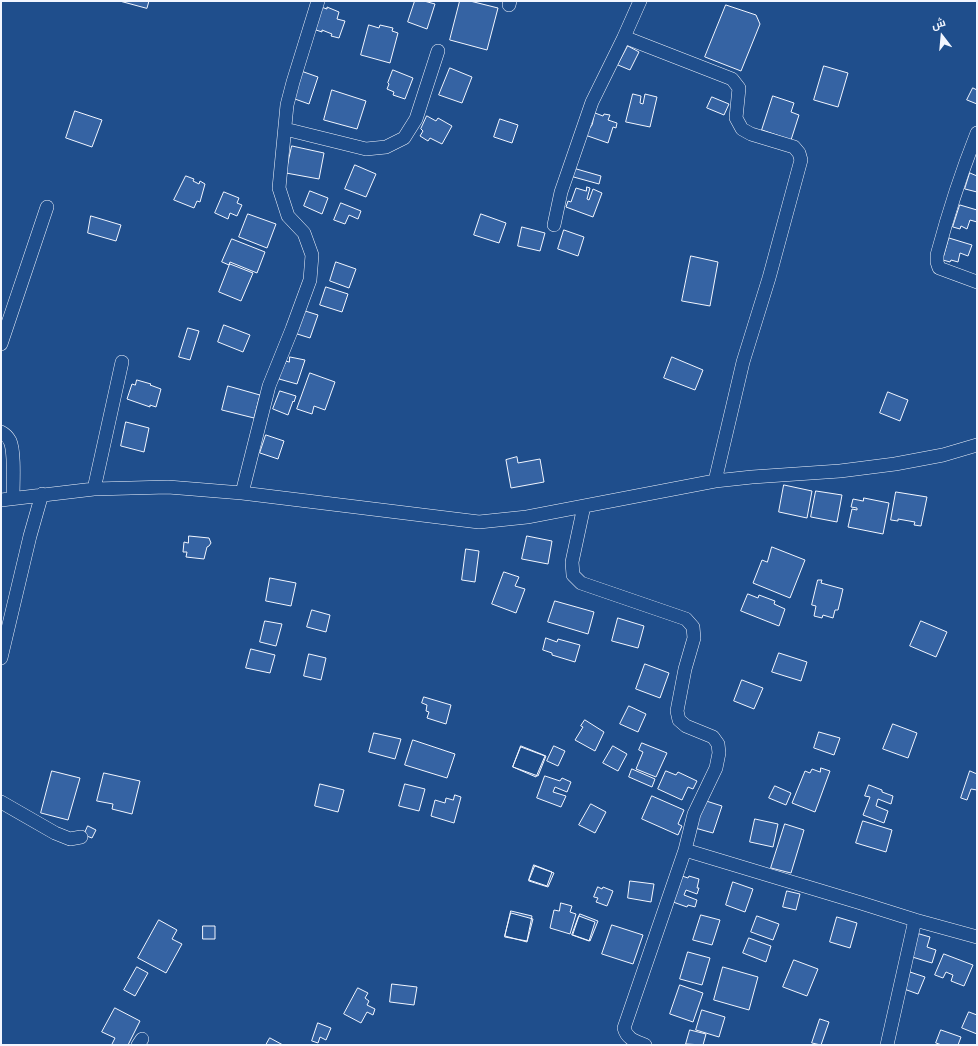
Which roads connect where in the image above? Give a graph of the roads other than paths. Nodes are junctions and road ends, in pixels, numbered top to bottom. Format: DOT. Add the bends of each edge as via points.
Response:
graph roads {
  1 [pos="318,1"];
  2 [pos="640,1"];
  3 [pos="624,37"];
  4 [pos="438,51"];
  5 [pos="285,128"];
  6 [pos="977,133"];
  7 [pos="46,207"];
  8 [pos="554,225"];
  9 [pos="977,282"];
  10 [pos="1,344"];
  11 [pos="122,362"];
  12 [pos="1,432"];
  13 [pos="977,445"];
  14 [pos="715,481"];
  15 [pos="94,488"];
  16 [pos="242,493"];
  17 [pos="42,494"];
  18 [pos="7,499"];
  19 [pos="584,506"];
  20 [pos="1,658"];
  21 [pos="1,802"];
  22 [pos="81,836"];
  23 [pos="685,850"];
  24 [pos="915,920"];
  25 [pos="977,937"];
  26 [pos="645,1045"];
  27 [pos="887,1045"];
  1 -- 5 [label="street" via="287,105"];
  2 -- 3 [label="street"];
  3 -- 8 [label="street" via="592,102 562,192"];
  3 -- 14 [label="street" via="732,79 738,88 736,118 742,128 751,134 794,147 801,160 743,362"];
  4 -- 5 [label="street" via="416,119 404,138 386,147 366,149"];
  5 -- 16 [label="street" via="279,188 288,216 304,233 312,255 310,280 269,386"];
  6 -- 9 [label="street" via="949,213 936,262 940,268"];
  7 -- 10 [label="street"];
  11 -- 15 [label="street"];
  12 -- 18 [label="street" via="10,440 12,451"];
  13 -- 14 [label="street" via="943,455 895,464"];
  14 -- 19 [label="street"];
  15 -- 16 [label="street" via="168,487"];
  15 -- 17 [label="street"];
  16 -- 19 [label="street" via="480,522 527,517"];
  17 -- 18 [label="street"];
  17 -- 20 [label="street"];
  19 -- 23 [label="street" via="572,562 573,575 581,583 686,619 693,627 694,638 677,710 679,720 686,726 713,737 718,744 719,754 716,768 694,814"];
  21 -- 22 [label="street" via="55,833 70,838"];
  23 -- 24 [label="street"];
  23 -- 26 [label="street" via="624,1028 625,1034 631,1039"];
  24 -- 25 [label="street"];
  24 -- 27 [label="street"];
}
